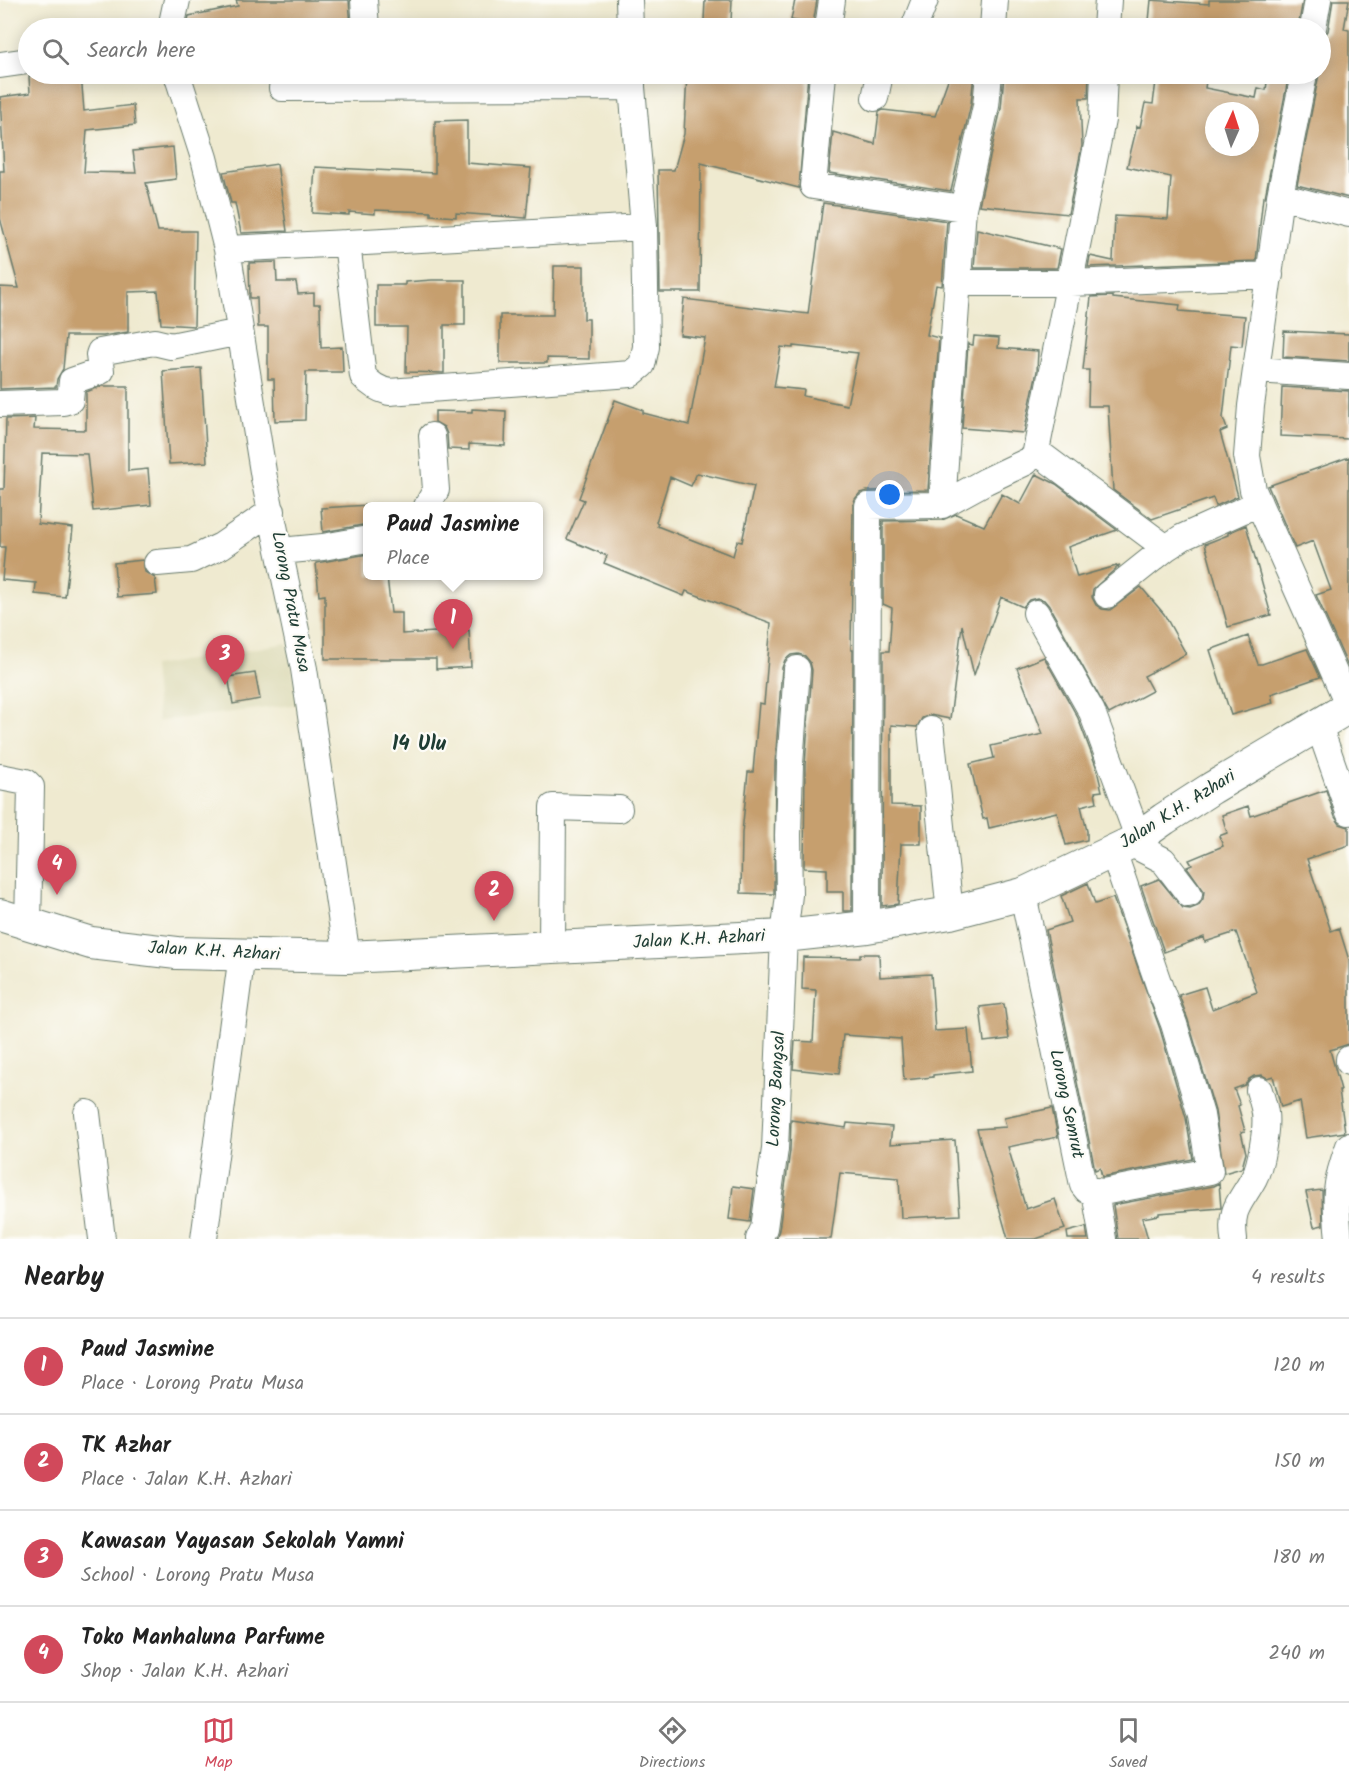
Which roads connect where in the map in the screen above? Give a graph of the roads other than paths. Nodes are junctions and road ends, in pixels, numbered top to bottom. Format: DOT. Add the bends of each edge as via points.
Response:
graph roads {
  1 [pos="177,0"];
  2 [pos="364,0"];
  3 [pos="629,0"];
  4 [pos="832,0"];
  5 [pos="925,0"];
  6 [pos="995,0"];
  7 [pos="1108,0"];
  8 [pos="1318,0"];
  9 [pos="175,18"];
  10 [pos="365,18"];
  11 [pos="630,18"];
  12 [pos="829,18"];
  13 [pos="918,18"];
  14 [pos="994,18"];
  15 [pos="1107,18"];
  16 [pos="1315,18"];
  17 [pos="18,62"];
  18 [pos="0,65"];
  19 [pos="180,84"];
  20 [pos="331,84"];
  21 [pos="632,84"];
  22 [pos="823,84"];
  23 [pos="878,84"];
  24 [pos="988,84"];
  25 [pos="1104,84"];
  26 [pos="1302,84"];
  27 [pos="282,88"];
  28 [pos="875,98"];
  29 [pos="1280,196"];
  30 [pos="963,208"];
  31 [pos="1349,214"];
  32 [pos="644,228"];
  33 [pos="347,243"];
  34 [pos="227,249"];
  35 [pos="1270,275"];
  36 [pos="957,283"];
  37 [pos="1070,283"];
  38 [pos="240,332"];
  39 [pos="1256,370"];
  40 [pos="1349,376"];
  41 [pos="0,404"];
  42 [pos="432,436"];
  43 [pos="1026,462"];
  44 [pos="430,502"];
  45 [pos="1258,503"];
  46 [pos="942,505"];
  47 [pos="272,511"];
  48 [pos="363,540"];
  49 [pos="1174,543"];
  50 [pos="280,551"];
  51 [pos="157,563"];
  52 [pos="1107,595"];
  53 [pos="1036,613"];
  54 [pos="797,669"];
  55 [pos="1349,707"];
  56 [pos="1318,723"];
  57 [pos="931,730"];
  58 [pos="0,777"];
  59 [pos="619,809"];
  60 [pos="1349,812"];
  61 [pos="1127,844"];
  62 [pos="1023,894"];
  63 [pos="1189,894"];
  64 [pos="950,913"];
  65 [pos="14,919"];
  66 [pos="867,927"];
  67 [pos="784,936"];
  68 [pos="552,947"];
  69 [pos="242,954"];
  70 [pos="347,957"];
  71 [pos="1259,1090"];
  72 [pos="87,1113"];
  73 [pos="1349,1146"];
  74 [pos="1095,1192"];
  75 [pos="102,1239"];
  76 [pos="204,1239"];
  77 [pos="759,1239"];
  78 [pos="1104,1239"];
  79 [pos="1234,1239"];
  80 [pos="1339,1239"];
  1 -- 9 [label="street"];
  2 -- 10 [label="street"];
  3 -- 11 [label="street"];
  4 -- 12 [label="street"];
  5 -- 13 [label="street"];
  6 -- 14 [label="street"];
  7 -- 15 [label="street"];
  8 -- 16 [label="street"];
  17 -- 18 [label="street"];
  19 -- 34 [label="street, Lorong Pratu Musa"];
  20 -- 27 [label="street"];
  21 -- 32 [label="street"];
  22 -- 30 [label="street" via="813,186"];
  23 -- 28 [label="street"];
  24 -- 30 [label="street"];
  25 -- 37 [label="street" via="1102,120"];
  26 -- 29 [label="street"];
  29 -- 31 [label="street"];
  29 -- 35 [label="street"];
  30 -- 36 [label="street"];
  32 -- 33 [label="street"];
  32 -- 33 [label="street" via="646,347 642,365 631,374 389,392 370,384 363,376"];
  33 -- 34 [label="street"];
  34 -- 38 [label="street, Lorong Pratu Musa"];
  35 -- 37 [label="street"];
  35 -- 39 [label="street"];
  36 -- 37 [label="street"];
  36 -- 46 [label="street"];
  37 -- 49 [label="street" via="1035,451"];
  38 -- 41 [label="street" via="171,346 154,342 100,352 101,371 72,381 70,400"];
  38 -- 47 [label="street, Lorong Pratu Musa"];
  39 -- 40 [label="street"];
  39 -- 45 [label="street" via="1247,456"];
  42 -- 44 [label="street" via="435,490"];
  43 -- 46 [label="street"];
  45 -- 49 [label="street"];
  45 -- 55 [label="street"];
  46 -- 66 [label="street" via="868,506"];
  47 -- 50 [label="street, Lorong Pratu Musa"];
  47 -- 51 [label="street" via="221,546 191,560"];
  48 -- 50 [label="street"];
  49 -- 52 [label="street"];
  50 -- 70 [label="street, Lorong Pratu Musa" via="304,669"];
  53 -- 61 [label="street" via="1092,712"];
  54 -- 67 [label="street, Lorong Bangsal" via="790,764 789,896"];
  55 -- 56 [label="street, Jalan K.H. Azhari"];
  56 -- 60 [label="street"];
  56 -- 61 [label="street, Jalan K.H. Azhari"];
  57 -- 64 [label="street"];
  58 -- 65 [label="street" via="26,782 31,787"];
  59 -- 68 [label="street" via="553,807"];
  61 -- 62 [label="street, Jalan K.H. Azhari"];
  61 -- 63 [label="street" via="1163,860"];
  61 -- 74 [label="street" via="1161,991 1201,1114 1210,1171"];
  62 -- 64 [label="street, Jalan K.H. Azhari"];
  62 -- 74 [label="street, Lorong Semrut" via="1083,1185"];
  64 -- 66 [label="street, Jalan K.H. Azhari"];
  65 -- 69 [label="street, Jalan K.H. Azhari" via="91,943 177,953"];
  66 -- 67 [label="street, Jalan K.H. Azhari"];
  67 -- 68 [label="street, Jalan K.H. Azhari"];
  67 -- 77 [label="street, Lorong Bangsal" via="775,1149"];
  68 -- 70 [label="street, Jalan K.H. Azhari"];
  69 -- 70 [label="street, Jalan K.H. Azhari"];
  69 -- 76 [label="street"];
  71 -- 79 [label="street" via="1264,1130 1255,1177 1232,1216"];
  72 -- 75 [label="street"];
  73 -- 80 [label="street" via="1335,1199"];
  74 -- 78 [label="street"];
}
